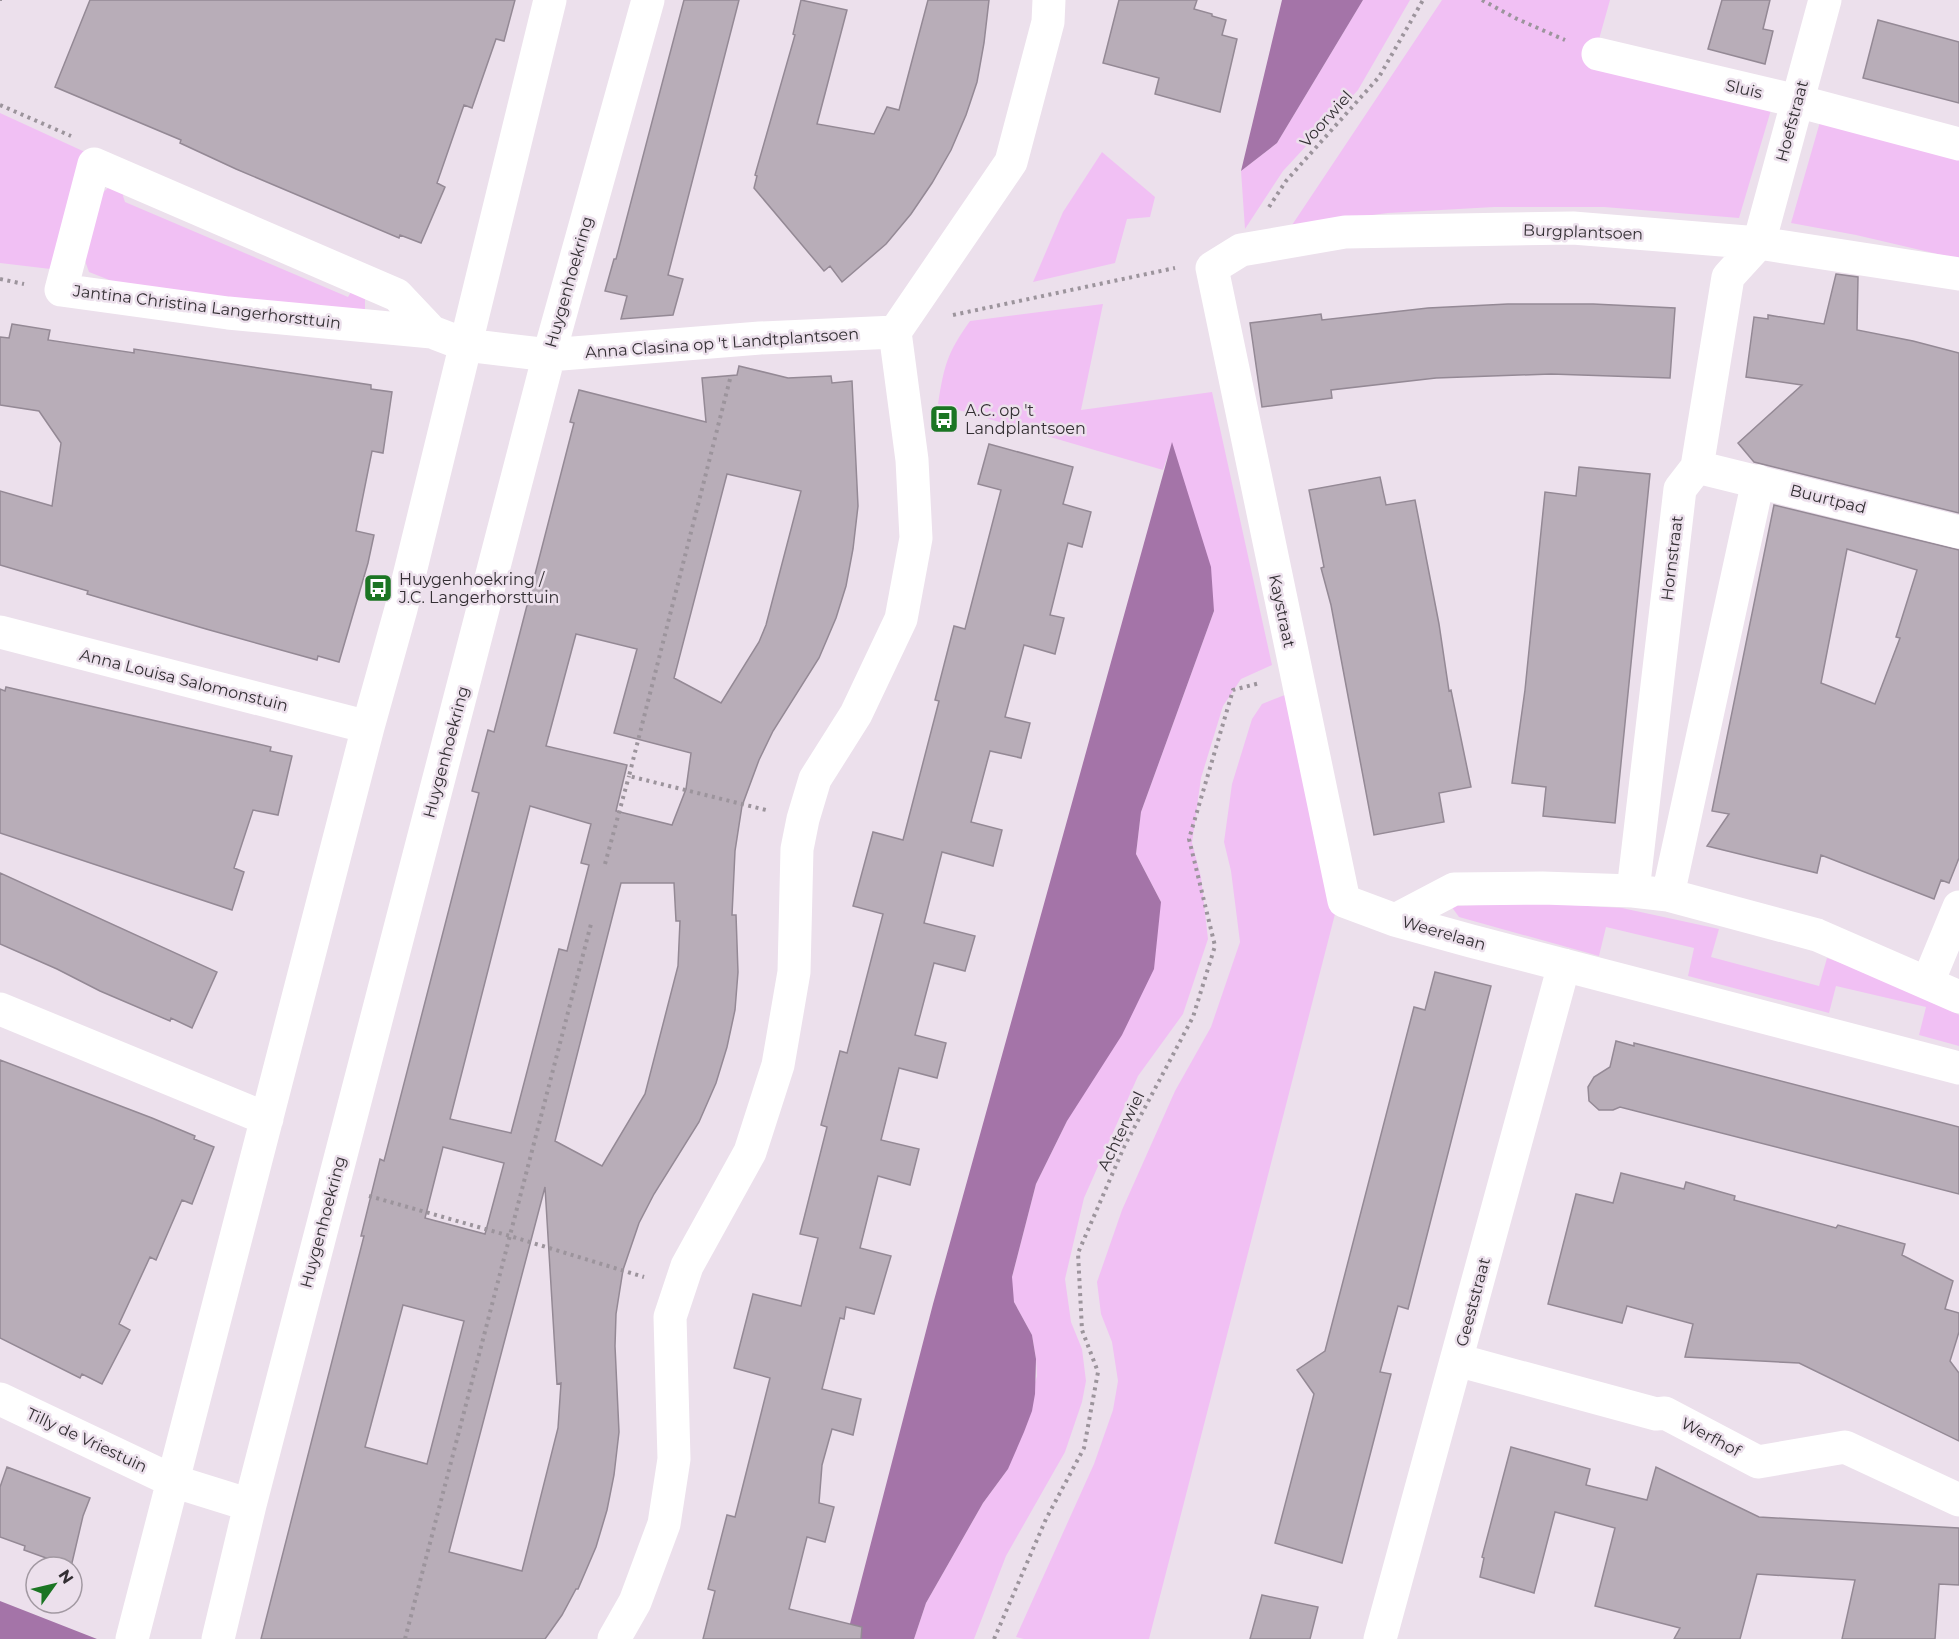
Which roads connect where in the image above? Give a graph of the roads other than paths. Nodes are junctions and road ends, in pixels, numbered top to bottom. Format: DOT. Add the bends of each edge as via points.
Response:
graph roads {
  1 [pos="550,0"];
  2 [pos="648,0"];
  3 [pos="1049,0"];
  4 [pos="1825,0"];
  5 [pos="1598,54"];
  6 [pos="1797,101"];
  7 [pos="1959,144"];
  8 [pos="1760,243"];
  9 [pos="1212,268"];
  10 [pos="1959,274"];
  11 [pos="432,332"];
  12 [pos="895,332"];
  13 [pos="466,345"];
  14 [pos="549,355"];
  15 [pos="1697,466"];
  16 [pos="1758,481"];
  17 [pos="1959,532"];
  18 [pos="0,632"];
  19 [pos="368,727"];
  20 [pos="1633,891"];
  21 [pos="1668,895"];
  22 [pos="1959,907"];
  23 [pos="1395,920"];
  24 [pos="1564,965"];
  25 [pos="1950,988"];
  26 [pos="0,1009"];
  27 [pos="1959,1068"];
  28 [pos="267,1119"];
  29 [pos="1457,1360"];
  30 [pos="0,1399"];
  31 [pos="173,1481"];
  32 [pos="1959,1500"];
  33 [pos="250,1505"];
  34 [pos="132,1639"];
  35 [pos="219,1639"];
  36 [pos="614,1639"];
  37 [pos="1380,1639"];
  1 -- 13 [label="street"];
  2 -- 14 [label="street, Huygenhoekring"];
  3 -- 12 [label="street" via="1048,22 1011,162"];
  4 -- 6 [label="street, Hoefstraat"];
  5 -- 6 [label="street, Sluis"];
  6 -- 7 [label="street, Sluis"];
  6 -- 8 [label="street, Hoefstraat"];
  8 -- 9 [label="street, Burgplantsoen" via="1561,228 1345,232 1241,250"];
  8 -- 10 [label="street, Burgplantsoen"];
  8 -- 15 [label="street, Hornstraat" via="1728,277"];
  9 -- 23 [label="street, Kaystraat" via="1344,901"];
  11 -- 11 [label="street, Jantina Christina Langerhorsttuin" via="228,313 61,290 94,164 397,295"];
  11 -- 13 [label="street, Jantina Christina Langerhorsttuin"];
  12 -- 14 [label="street, Anna Clasina op 't Landtplantsoen"];
  12 -- 36 [label="street" via="912,459 916,538 902,619 856,714 815,779 803,819 796,849 794,972 778,1065 750,1152 687,1266 670,1317 674,1459 664,1524 635,1602"];
  13 -- 14 [label="street, Anna Clasina op 't Landtplantsoen"];
  13 -- 19 [label="street"];
  14 -- 33 [label="street, Huygenhoekring"];
  15 -- 16 [label="street, Buurtpad"];
  15 -- 20 [label="street, Hornstraat" via="1680,489"];
  16 -- 17 [label="street, Buurtpad"];
  16 -- 21 [label="street"];
  18 -- 19 [label="street, Anna Louisa Salomonstuin"];
  19 -- 28 [label="street"];
  20 -- 21 [label="street, Weerelaan"];
  20 -- 23 [label="street, Weerelaan" via="1454,890"];
  21 -- 25 [label="street, Weerelaan" via="1817,936"];
  22 -- 25 [label="street"];
  23 -- 24 [label="street, Weerelaan"];
  24 -- 27 [label="street, Weerelaan"];
  24 -- 29 [label="street, Geeststraat"];
  26 -- 28 [label="street"];
  28 -- 31 [label="street"];
  29 -- 32 [label="street, Werfhof" via="1656,1414 1665,1413 1758,1462 1845,1447"];
  29 -- 37 [label="street, Geeststraat"];
  30 -- 31 [label="street, Tilly de Vriestuin"];
  31 -- 33 [label="street"];
  31 -- 34 [label="street"];
  33 -- 35 [label="street, Huygenhoekring"];
}
